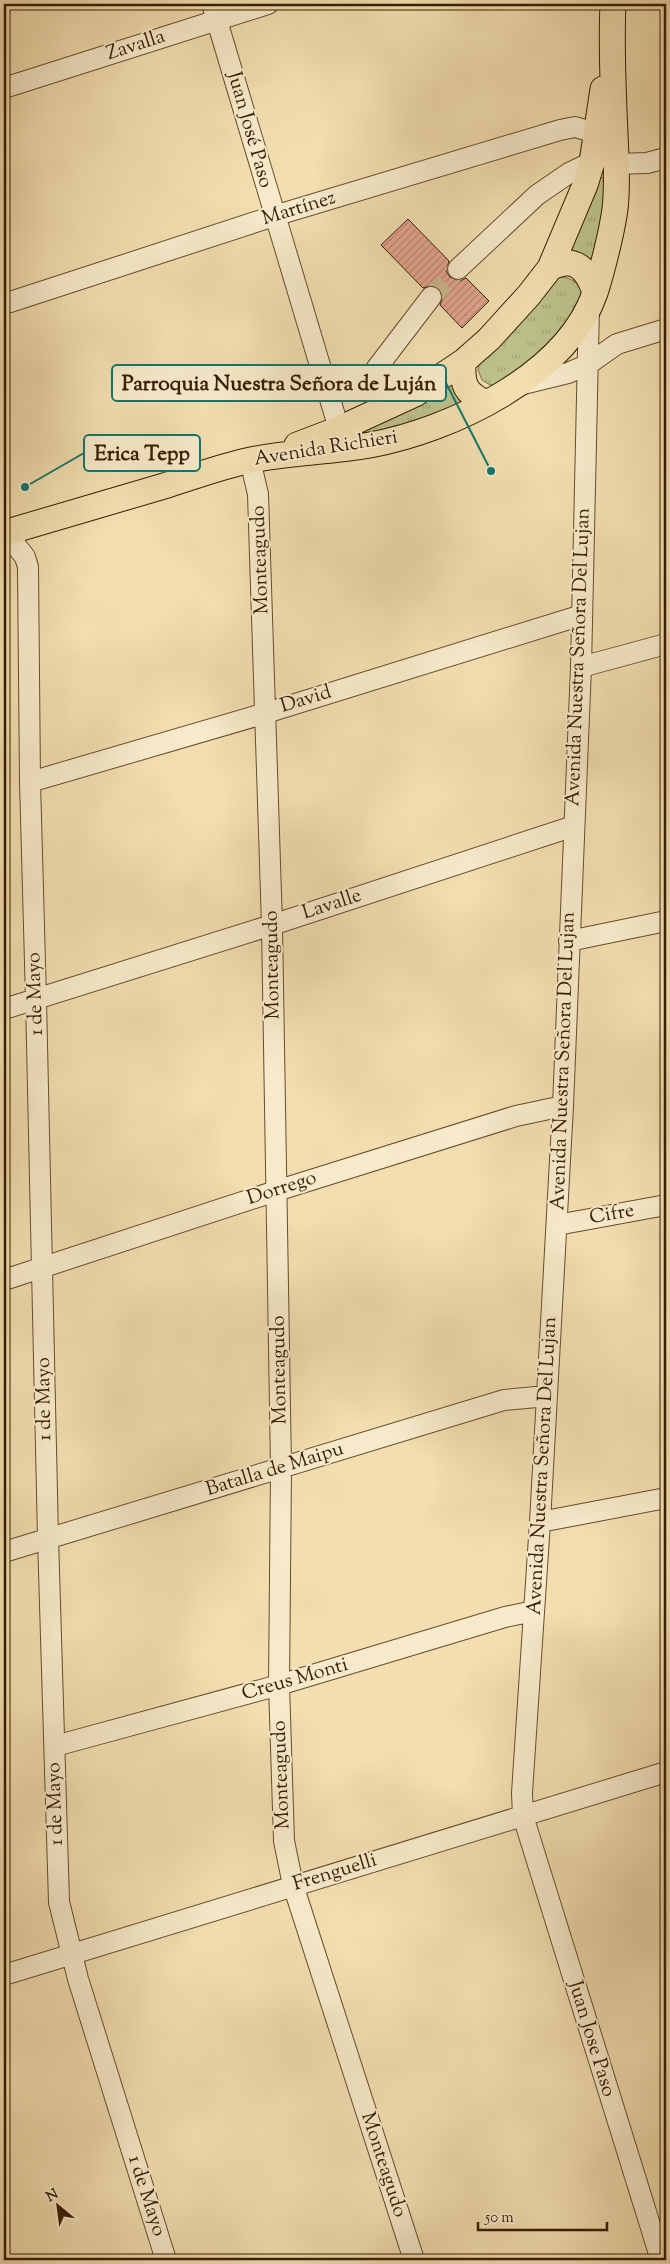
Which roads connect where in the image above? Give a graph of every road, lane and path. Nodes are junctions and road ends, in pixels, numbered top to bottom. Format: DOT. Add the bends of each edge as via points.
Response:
graph roads {
  1 [pos="268,4"];
  2 [pos="613,4"];
  3 [pos="214,12"];
  4 [pos="611,35"];
  5 [pos="4,88"];
  6 [pos="596,133"];
  7 [pos="666,158"];
  8 [pos="592,162"];
  9 [pos="616,164"];
  10 [pos="274,216"];
  11 [pos="550,268"];
  12 [pos="458,269"];
  13 [pos="431,297"];
  14 [pos="592,298"];
  15 [pos="4,304"];
  16 [pos="666,330"];
  17 [pos="463,362"];
  18 [pos="587,365"];
  19 [pos="517,386"];
  20 [pos="486,404"];
  21 [pos="380,410"];
  22 [pos="339,429"];
  23 [pos="256,459"];
  24 [pos="5,532"];
  25 [pos="582,615"];
  26 [pos="666,644"];
  27 [pos="581,667"];
  28 [pos="266,713"];
  29 [pos="30,782"];
  30 [pos="574,826"];
  31 [pos="666,921"];
  32 [pos="272,925"];
  33 [pos="569,941"];
  34 [pos="36,999"];
  35 [pos="4,1009"];
  36 [pos="563,1106"];
  37 [pos="276,1191"];
  38 [pos="666,1205"];
  39 [pos="557,1225"];
  40 [pos="42,1268"];
  41 [pos="4,1280"];
  42 [pos="548,1396"];
  43 [pos="281,1468"];
  44 [pos="666,1498"];
  45 [pos="540,1522"];
  46 [pos="48,1538"];
  47 [pos="4,1552"];
  48 [pos="534,1611"];
  49 [pos="279,1685"];
  50 [pos="55,1746"];
  51 [pos="666,1772"];
  52 [pos="523,1816"];
  53 [pos="293,1885"];
  54 [pos="70,1954"];
  55 [pos="4,1974"];
  56 [pos="166,2260"];
  57 [pos="414,2260"];
  58 [pos="661,2260"];
  1 -- 3 [label="street, Zavalla"];
  2 -- 4 [label="main road"];
  3 -- 5 [label="street, Zavalla"];
  3 -- 10 [label="street, Juan José Paso"];
  4 -- 6 [label="main road"];
  4 -- 9 [label="main road"];
  6 -- 8 [label="main road"];
  6 -- 10 [label="street, Martínez" via="575,127 560,130"];
  7 -- 9 [label="street" via="647,163"];
  8 -- 11 [label="main road"];
  8 -- 12 [label="street" via="536,195"];
  9 -- 14 [label="main road" via="615,210"];
  10 -- 15 [label="street, Martínez"];
  10 -- 22 [label="street, Juan José Paso"];
  11 -- 14 [label="main road" via="568,263 578,266 590,278"];
  11 -- 17 [label="main road" via="510,316"];
  13 -- 21 [label="street" via="376,369 374,388"];
  14 -- 18 [label="street, Avenida Nuestra Señora Del Lujan"];
  14 -- 19 [label="main road" via="554,354"];
  16 -- 18 [label="street, Avenida Richieri" via="617,344"];
  17 -- 20 [label="main road" via="463,382 473,397"];
  17 -- 21 [label="main road" via="415,394"];
  18 -- 19 [label="street, Avenida Richieri"];
  18 -- 25 [label="street, Avenida Nuestra Señora Del Lujan"];
  19 -- 20 [label="main road, Avenida Richieri"];
  20 -- 23 [label="main road, Avenida Richieri" via="402,438"];
  21 -- 22 [label="main road"];
  22 -- 23 [label="main road"];
  23 -- 24 [label="main road, Avenida Richieri"];
  23 -- 28 [label="street, Monteagudo"];
  24 -- 29 [label="street, 1 de Mayo" via="28,567"];
  25 -- 27 [label="street, Avenida Nuestra Señora Del Lujan"];
  25 -- 28 [label="street, David"];
  26 -- 27 [label="street"];
  27 -- 30 [label="street, Avenida Nuestra Señora Del Lujan"];
  28 -- 29 [label="street, David"];
  28 -- 32 [label="street, Monteagudo"];
  29 -- 34 [label="street, 1 de Mayo"];
  30 -- 32 [label="street, Lavalle"];
  30 -- 33 [label="street, Avenida Nuestra Señora Del Lujan"];
  31 -- 33 [label="street"];
  32 -- 34 [label="street, Lavalle"];
  32 -- 37 [label="street, Monteagudo"];
  33 -- 36 [label="street, Avenida Nuestra Señora Del Lujan"];
  34 -- 35 [label="street, Lavalle"];
  34 -- 40 [label="street, 1 de Mayo"];
  36 -- 37 [label="street, Dorrego" via="516,1116"];
  36 -- 39 [label="street, Avenida Nuestra Señora Del Lujan"];
  37 -- 40 [label="street, Dorrego"];
  37 -- 43 [label="street, Monteagudo"];
  38 -- 39 [label="street, Cifre"];
  39 -- 42 [label="street, Avenida Nuestra Señora Del Lujan"];
  40 -- 41 [label="street, Dorrego"];
  40 -- 46 [label="street, 1 de Mayo"];
  42 -- 43 [label="street, Batalla de Maipu" via="504,1400"];
  42 -- 45 [label="street, Avenida Nuestra Señora Del Lujan"];
  43 -- 46 [label="street, Batalla de Maipu"];
  43 -- 49 [label="street, Monteagudo"];
  44 -- 45 [label="street"];
  45 -- 48 [label="street, Avenida Nuestra Señora Del Lujan"];
  46 -- 47 [label="street, Batalla de Maipu"];
  46 -- 50 [label="street, 1 de Mayo"];
  48 -- 49 [label="street, Creus Monti"];
  48 -- 52 [label="street, Avenida Nuestra Señora Del Lujan"];
  49 -- 50 [label="street, Creus Monti"];
  49 -- 53 [label="street, Monteagudo" via="284,1841"];
  50 -- 54 [label="street, 1 de Mayo" via="59,1902"];
  51 -- 52 [label="street, Frenguelli"];
  52 -- 53 [label="street, Frenguelli"];
  52 -- 58 [label="street, Juan Jose Paso"];
  53 -- 54 [label="street, Frenguelli"];
  53 -- 57 [label="street, Monteagudo"];
  54 -- 55 [label="street, Frenguelli"];
  54 -- 56 [label="street, 1 de Mayo"];
}
